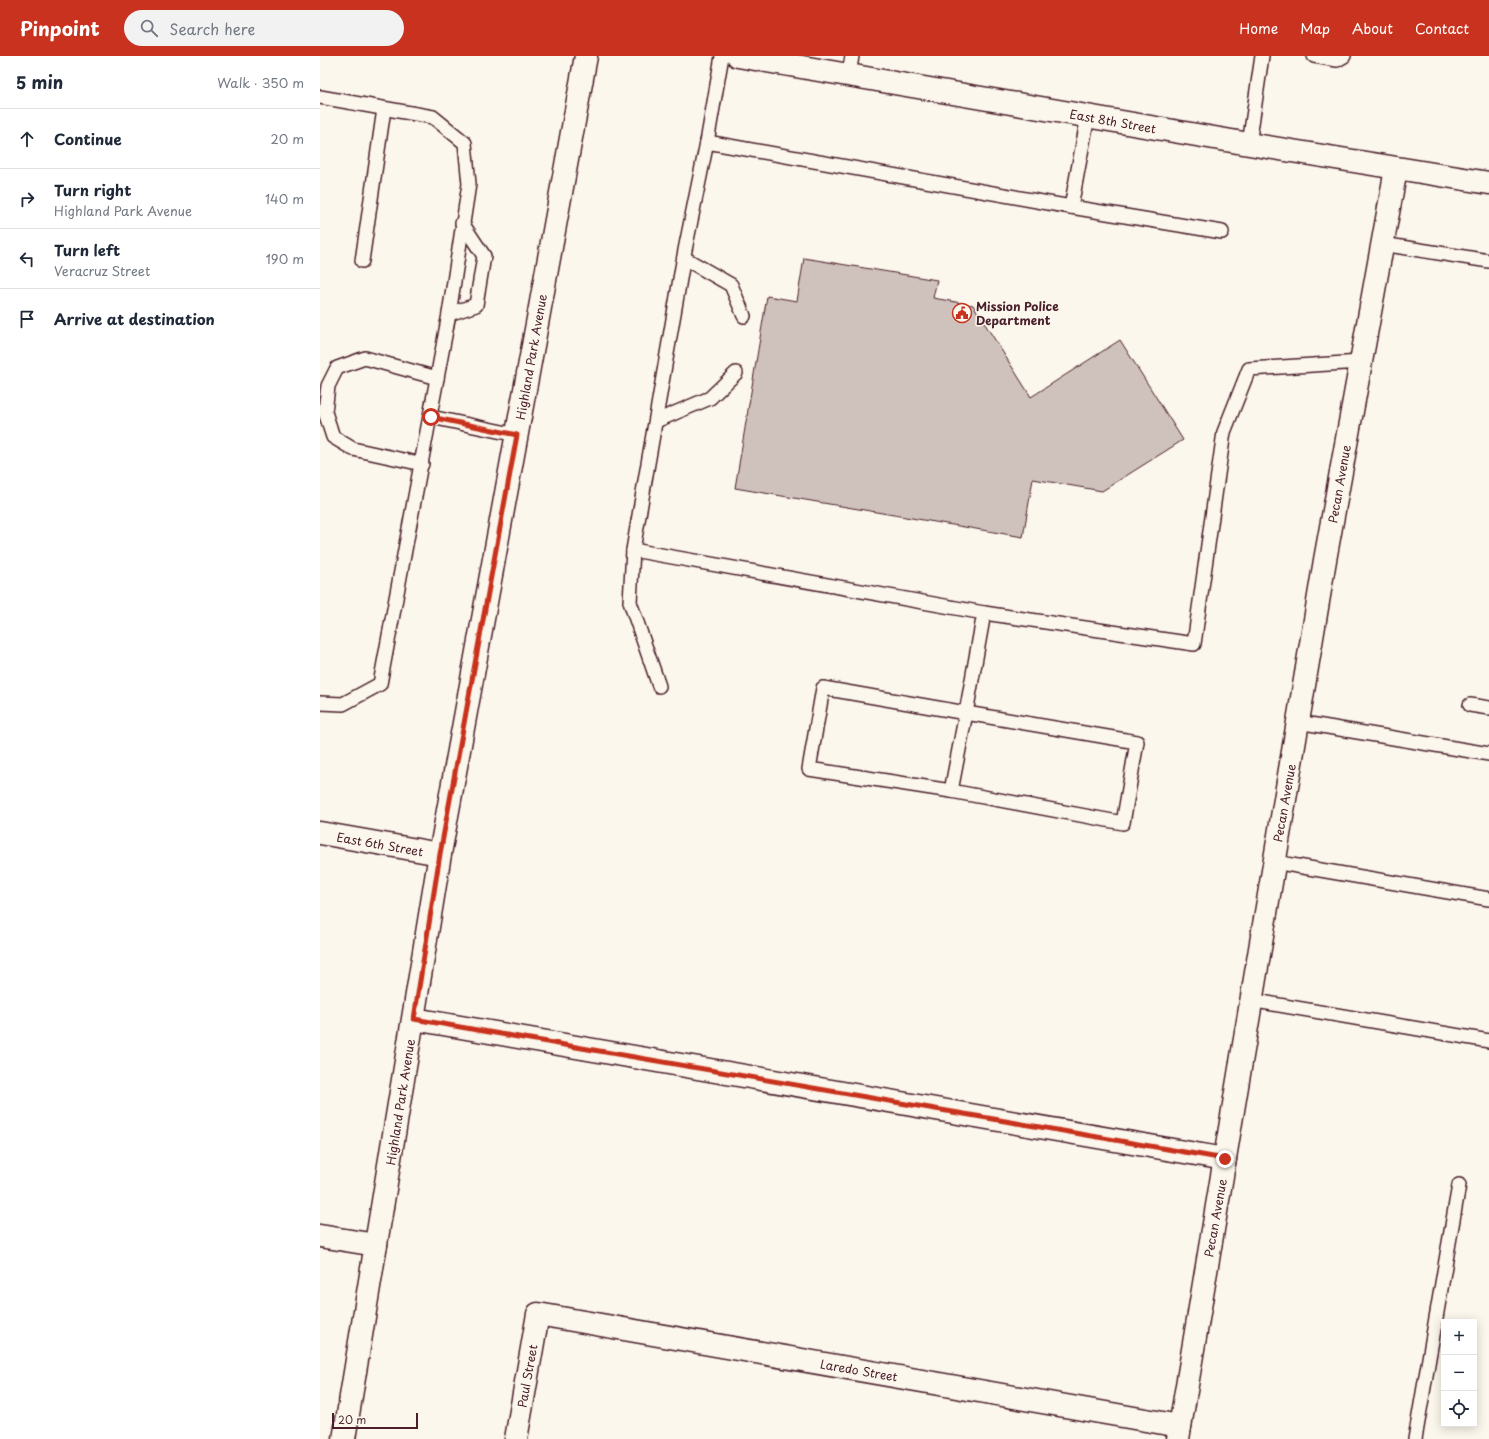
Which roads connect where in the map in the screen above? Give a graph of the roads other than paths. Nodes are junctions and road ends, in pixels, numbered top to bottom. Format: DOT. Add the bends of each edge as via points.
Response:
graph roads {
  1 [pos="586,56"];
  2 [pos="722,56"];
  3 [pos="738,56"];
  4 [pos="1262,56"];
  5 [pos="1314,56"];
  6 [pos="1344,56"];
  7 [pos="850,66"];
  8 [pos="320,97"];
  9 [pos="384,109"];
  10 [pos="1088,116"];
  11 [pos="707,142"];
  12 [pos="1249,144"];
  13 [pos="1396,169"];
  14 [pos="1489,183"];
  15 [pos="1071,207"];
  16 [pos="462,223"];
  17 [pos="1222,232"];
  18 [pos="1382,244"];
  19 [pos="684,258"];
  20 [pos="362,261"];
  21 [pos="1489,261"];
  22 [pos="449,314"];
  23 [pos="744,316"];
  24 [pos="1361,362"];
  25 [pos="736,373"];
  26 [pos="437,378"];
  27 [pos="431,417"];
  28 [pos="656,421"];
  29 [pos="517,435"];
  30 [pos="422,464"];
  31 [pos="633,550"];
  32 [pos="984,613"];
  33 [pos="659,686"];
  34 [pos="320,703"];
  35 [pos="1470,704"];
  36 [pos="1489,708"];
  37 [pos="966,713"];
  38 [pos="1298,722"];
  39 [pos="1489,754"];
  40 [pos="951,791"];
  41 [pos="320,834"];
  42 [pos="440,854"];
  43 [pos="1274,862"];
  44 [pos="1489,899"];
  45 [pos="1250,1000"];
  46 [pos="414,1019"];
  47 [pos="1489,1041"];
  48 [pos="1225,1159"];
  49 [pos="1459,1185"];
  50 [pos="320,1236"];
  51 [pos="376,1245"];
  52 [pos="538,1314"];
  53 [pos="1179,1432"];
  54 [pos="344,1439"];
  55 [pos="516,1439"];
  56 [pos="1415,1439"];
  1 -- 29 [label="street, Highland Park Avenue"];
  2 -- 11 [label="lane"];
  3 -- 7 [label="street, East 8th Street"];
  4 -- 12 [label="lane"];
  5 -- 6 [label="lane" via="1337,60"];
  7 -- 10 [label="street, East 8th Street"];
  8 -- 9 [label="lane"];
  9 -- 16 [label="lane" via="433,117 465,143 469,184"];
  9 -- 20 [label="lane"];
  10 -- 12 [label="street, East 8th Street"];
  10 -- 15 [label="lane"];
  11 -- 15 [label="lane"];
  11 -- 19 [label="lane"];
  12 -- 13 [label="street, East 8th Street"];
  13 -- 14 [label="street, East 8th Street"];
  13 -- 18 [label="street, Pecan Avenue"];
  15 -- 17 [label="lane"];
  16 -- 22 [label="lane"];
  16 -- 22 [label="lane" via="484,256 476,305"];
  18 -- 21 [label="lane"];
  18 -- 24 [label="street, Pecan Avenue"];
  19 -- 23 [label="lane" via="731,285"];
  19 -- 28 [label="lane"];
  22 -- 26 [label="lane"];
  24 -- 32 [label="lane" via="1249,369 1224,432 1194,644"];
  24 -- 38 [label="street, Pecan Avenue"];
  25 -- 28 [label="lane" via="710,398"];
  26 -- 27 [label="lane"];
  26 -- 30 [label="lane" via="365,358 337,368 328,386 325,412 333,437 353,449"];
  27 -- 29 [label="lane"];
  27 -- 30 [label="lane"];
  28 -- 31 [label="lane"];
  29 -- 42 [label="street, Highland Park Avenue"];
  30 -- 34 [label="lane" via="380,684 343,704"];
  31 -- 32 [label="lane"];
  31 -- 33 [label="lane" via="630,602"];
  32 -- 37 [label="lane"];
  35 -- 36 [label="lane"];
  37 -- 40 [label="lane"];
  37 -- 40 [label="lane" via="823,688 809,769"];
  37 -- 40 [label="lane" via="1137,742 1123,823"];
  38 -- 39 [label="lane"];
  38 -- 43 [label="street, Pecan Avenue"];
  41 -- 42 [label="street, East 6th Street"];
  42 -- 46 [label="street, Highland Park Avenue"];
  43 -- 44 [label="lane"];
  43 -- 45 [label="street, Pecan Avenue"];
  45 -- 47 [label="lane"];
  45 -- 48 [label="street, Pecan Avenue"];
  46 -- 48 [label="street"];
  46 -- 51 [label="street, Highland Park Avenue"];
  48 -- 53 [label="street, Pecan Avenue"];
  49 -- 56 [label="lane"];
  50 -- 51 [label="street"];
  51 -- 54 [label="street, Highland Park Avenue"];
  52 -- 53 [label="street, Laredo Street"];
  52 -- 55 [label="street, Paul Street"];
}
